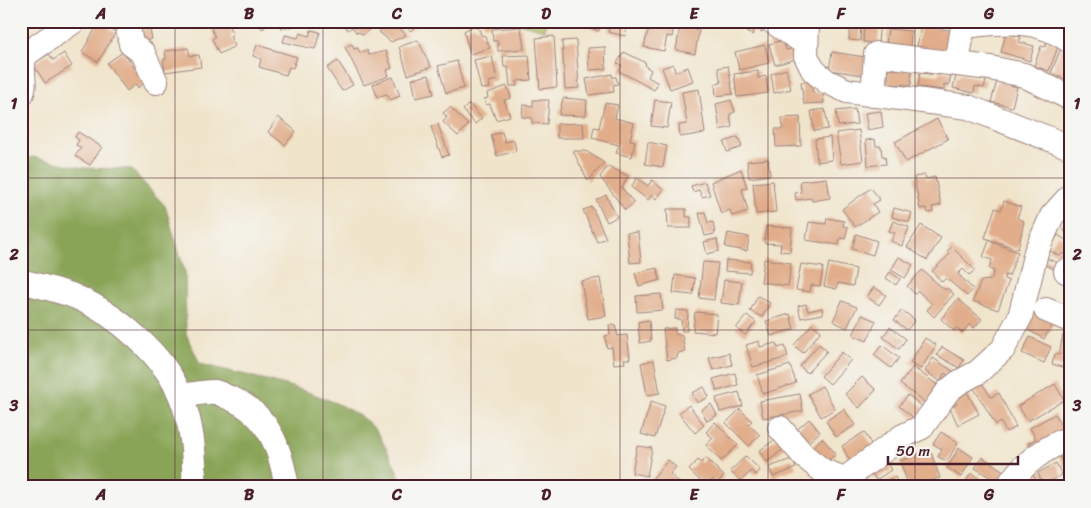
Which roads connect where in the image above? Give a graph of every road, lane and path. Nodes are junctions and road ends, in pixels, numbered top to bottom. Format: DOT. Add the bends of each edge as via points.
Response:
graph roads {
  1 [pos="74,21"];
  2 [pos="127,21"];
  3 [pos="772,21"];
  4 [pos="806,33"];
  5 [pos="1070,41"];
  6 [pos="957,64"];
  7 [pos="156,82"];
  8 [pos="873,94"];
  9 [pos="21,95"];
  10 [pos="1070,98"];
  11 [pos="1070,147"];
  12 [pos="1070,177"];
  13 [pos="1070,196"];
  14 [pos="1037,210"];
  15 [pos="21,281"];
  16 [pos="1046,310"];
  17 [pos="1070,320"];
  18 [pos="181,396"];
  19 [pos="780,428"];
  20 [pos="1070,438"];
  21 [pos="843,483"];
  22 [pos="194,487"];
  23 [pos="287,487"];
  24 [pos="1008,487"];
  1 -- 9 [label="street" via="26,54"];
  2 -- 7 [label="street" via="131,44 143,53"];
  3 -- 4 [label="street"];
  4 -- 8 [label="street" via="806,56 813,70 826,81 847,91"];
  5 -- 6 [label="street" via="1037,24 1024,22 963,26"];
  6 -- 8 [label="street" via="876,54"];
  6 -- 10 [label="street" via="1024,75"];
  8 -- 11 [label="street" via="968,106"];
  12 -- 14 [label="street"];
  13 -- 21 [label="street" via="1057,208 1045,231 1036,252 1020,317 1003,349 978,372 948,391 922,427 902,436"];
  15 -- 18 [label="street" via="76,296 112,316 146,346 166,370"];
  16 -- 17 [label="street"];
  18 -- 22 [label="street" via="191,438"];
  18 -- 23 [label="street" via="215,392 254,412 267,425 276,444"];
  19 -- 21 [label="street" via="809,461"];
  20 -- 24 [label="street" via="1016,473"];
}
